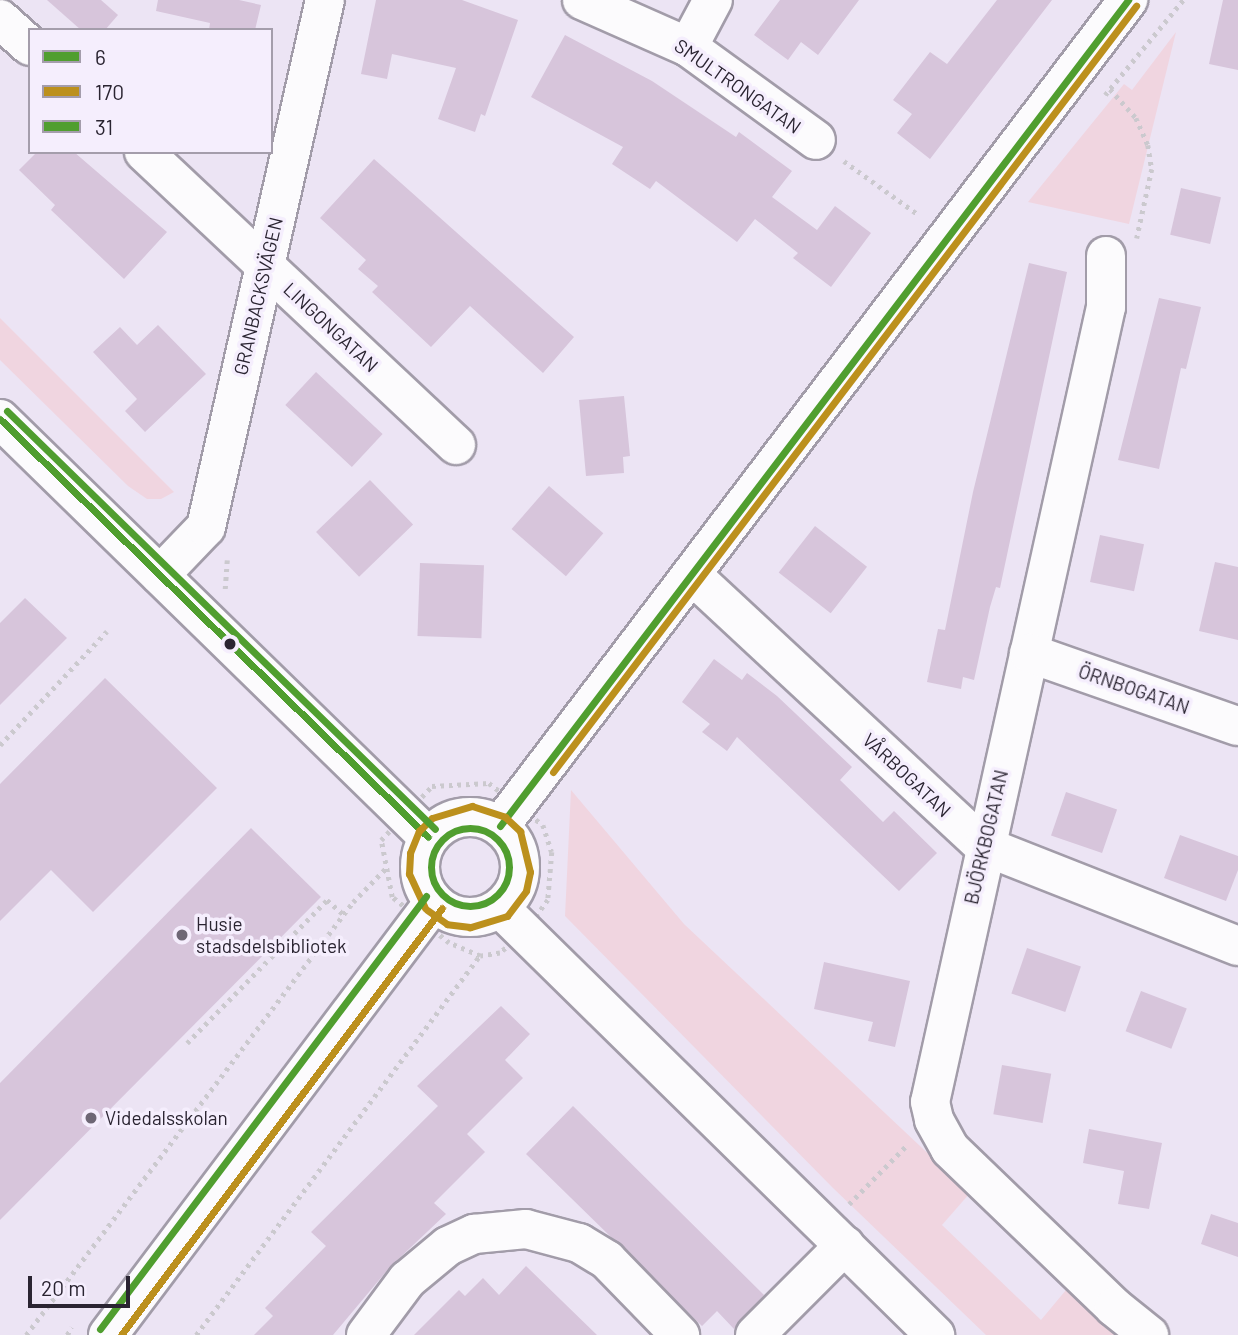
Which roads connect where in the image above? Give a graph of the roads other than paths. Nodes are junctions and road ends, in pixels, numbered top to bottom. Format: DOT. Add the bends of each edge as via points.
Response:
graph roads {
  1 [pos="326,0"];
  2 [pos="582,0"];
  3 [pos="713,0"];
  4 [pos="1128,0"];
  5 [pos="0,19"];
  6 [pos="28,44"];
  7 [pos="688,47"];
  8 [pos="816,140"];
  9 [pos="146,154"];
  10 [pos="1106,256"];
  11 [pos="264,264"];
  12 [pos="0,419"];
  13 [pos="456,445"];
  14 [pos="160,575"];
  15 [pos="692,575"];
  16 [pos="1029,653"];
  17 [pos="1238,726"];
  18 [pos="500,826"];
  19 [pos="428,837"];
  20 [pos="984,846"];
  21 [pos="434,902"];
  22 [pos="500,908"];
  23 [pos="1238,946"];
  24 [pos="834,1235"];
  25 [pos="108,1335"];
  26 [pos="366,1335"];
  27 [pos="680,1335"];
  28 [pos="755,1335"];
  29 [pos="935,1335"];
  30 [pos="1149,1335"];
  1 -- 11 [label="street, GRANBACKSVÄGEN"];
  2 -- 7 [label="street, SMULTRONGATAN"];
  3 -- 7 [label="street"];
  4 -- 15 [label="street"];
  5 -- 6 [label="street"];
  7 -- 8 [label="street, SMULTRONGATAN"];
  9 -- 11 [label="street, LINGONGATAN"];
  10 -- 16 [label="street, BJÖRKBOGATAN" via="1106,307"];
  11 -- 13 [label="street, LINGONGATAN"];
  11 -- 14 [label="street, GRANBACKSVÄGEN" via="206,527"];
  12 -- 14 [label="street"];
  14 -- 19 [label="street"];
  15 -- 18 [label="street"];
  15 -- 20 [label="street, VÅRBOGATAN"];
  16 -- 17 [label="street, ÖRNBOGATAN"];
  16 -- 20 [label="street, BJÖRKBOGATAN"];
  18 -- 19 [label="street" via="470,816 454,818"];
  18 -- 22 [label="street" via="518,853 520,870 517,886"];
  19 -- 21 [label="street" via="419,871"];
  20 -- 23 [label="street, VÅRBOGATAN"];
  20 -- 30 [label="street, BJÖRKBOGATAN" via="932,1084 934,1120 950,1149 988,1189"];
  21 -- 22 [label="street" via="451,914 471,917"];
  21 -- 25 [label="street"];
  22 -- 24 [label="street"];
  24 -- 28 [label="street"];
  24 -- 29 [label="street"];
  26 -- 27 [label="street" via="407,1280 448,1246 474,1234 526,1228 579,1243 607,1260"];
}
